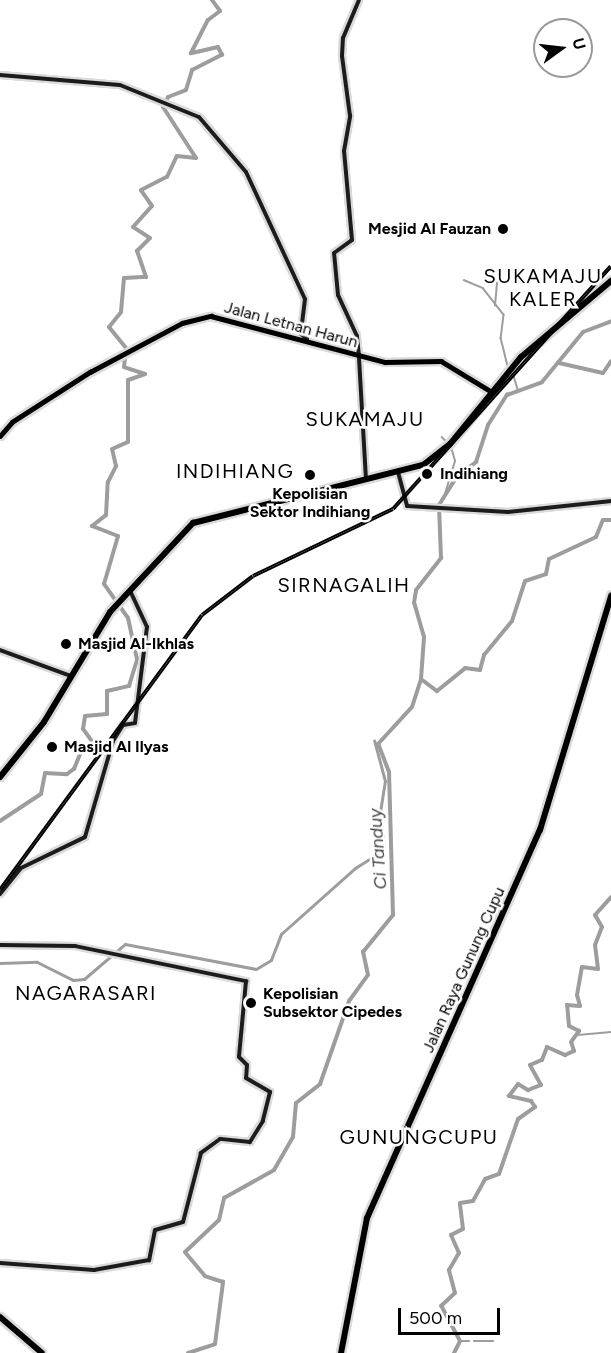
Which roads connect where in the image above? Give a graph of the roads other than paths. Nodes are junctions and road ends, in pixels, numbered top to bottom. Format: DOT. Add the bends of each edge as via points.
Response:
graph roads {
  1 [pos="359,0"];
  2 [pos="0,75"];
  3 [pos="611,281"];
  4 [pos="319,345"];
  5 [pos="359,357"];
  6 [pos="490,392"];
  7 [pos="0,438"];
  8 [pos="398,472"];
  9 [pos="366,479"];
  10 [pos="611,501"];
  11 [pos="131,592"];
  12 [pos="611,596"];
  13 [pos="0,650"];
  14 [pos="68,676"];
  15 [pos="0,777"];
  16 [pos="0,894"];
  17 [pos="0,945"];
  18 [pos="0,1263"];
  19 [pos="0,1317"];
  20 [pos="42,1353"];
  21 [pos="341,1353"];
  1 -- 5 [label="street" via="343,38 342,56 350,116 344,151 352,240 334,253 338,295 356,333"];
  2 -- 4 [label="street" via="110,83 199,117 242,164 307,307 301,336"];
  3 -- 6 [label="highway" via="555,324"];
  4 -- 5 [label="main road, Jalan Letnan Harun"];
  4 -- 7 [label="main road, Jalan Letnan Harun" via="216,318 179,326 40,405"];
  5 -- 6 [label="main road, Jalan Letnan Harun" via="388,364 436,362"];
  5 -- 9 [label="street"];
  6 -- 8 [label="highway" via="449,445 423,465"];
  8 -- 9 [label="highway"];
  8 -- 10 [label="street" via="407,506 508,512"];
  9 -- 11 [label="highway" via="195,522"];
  11 -- 14 [label="highway" via="111,611"];
  11 -- 16 [label="street" via="147,627 142,695 135,723 123,725 113,741 81,839 21,868"];
  12 -- 21 [label="highway, Jalan Raya Gunung Cupu" via="540,830 367,1218"];
  13 -- 14 [label="street"];
  14 -- 15 [label="highway"];
  17 -- 18 [label="street" via="46,943 112,952 246,981 238,1056 247,1065 246,1078 269,1091 264,1120 250,1142 220,1138 201,1153 182,1223 155,1230 148,1260 94,1270"];
  19 -- 20 [label="highway"];
}
